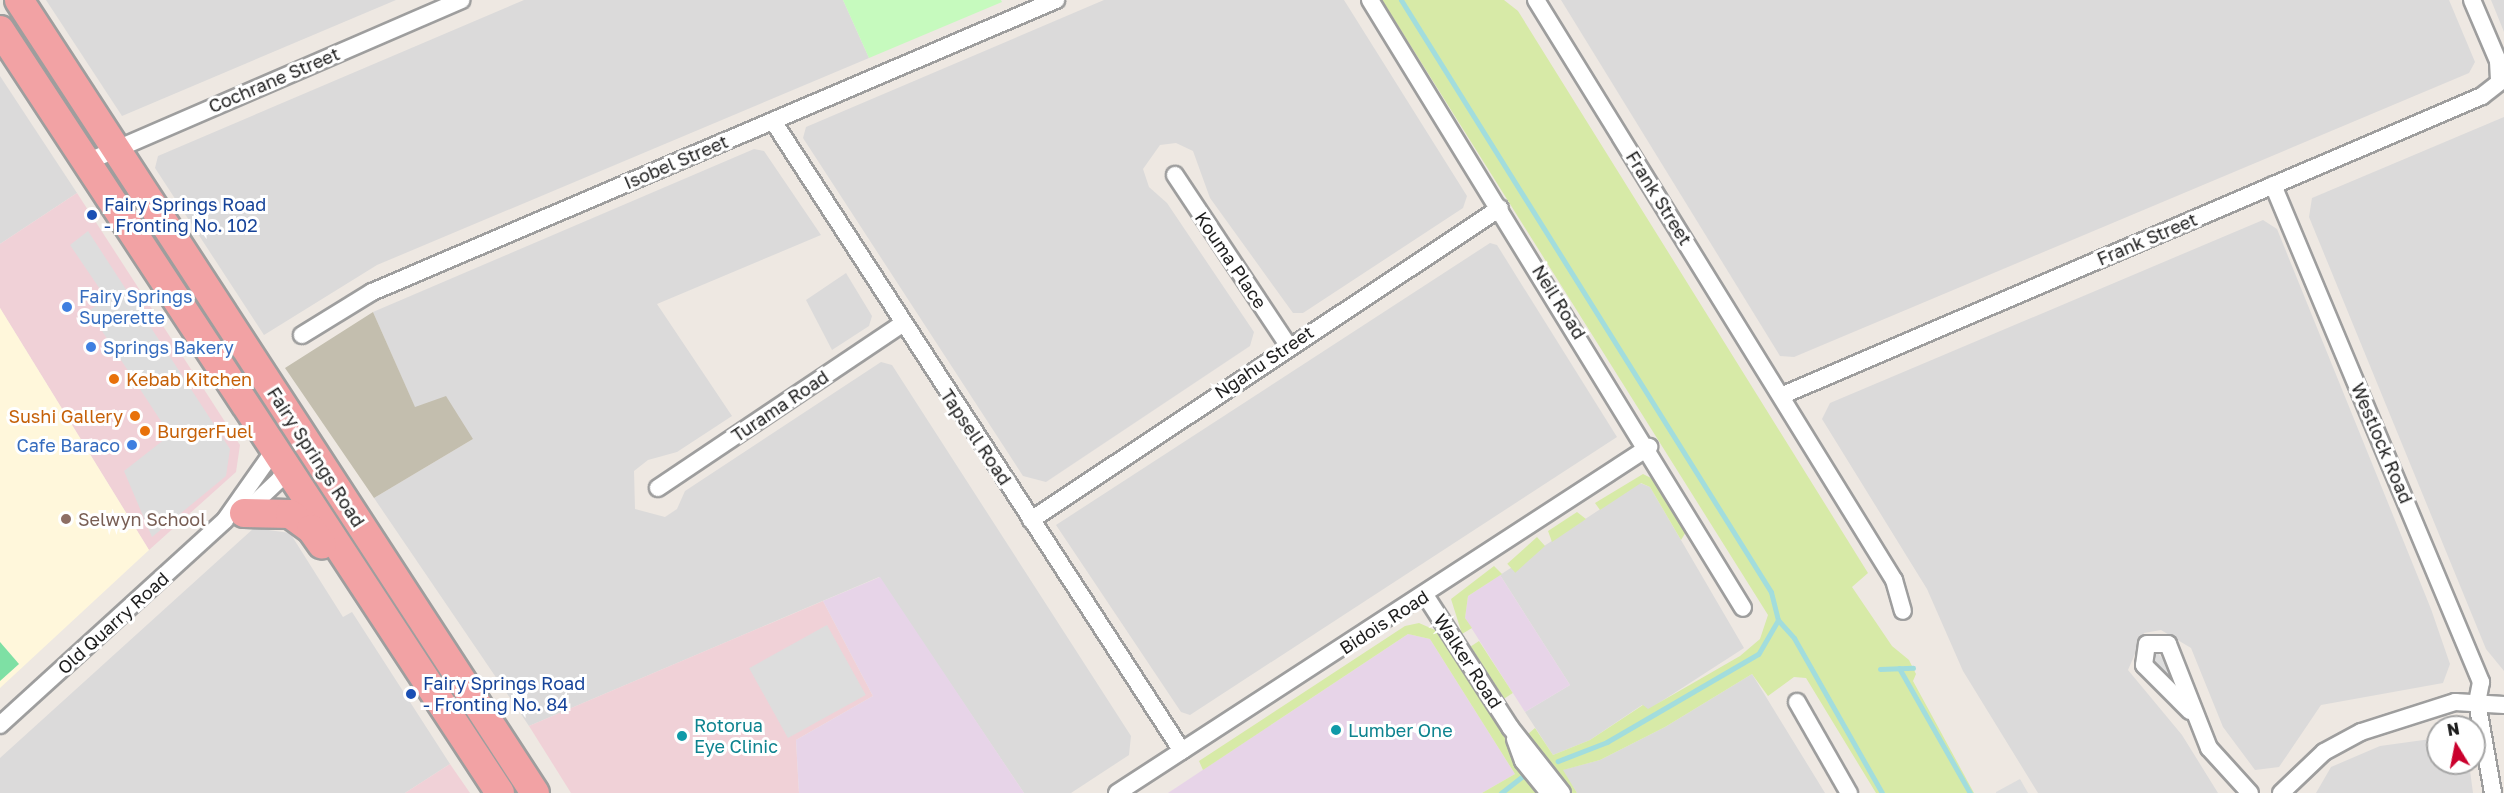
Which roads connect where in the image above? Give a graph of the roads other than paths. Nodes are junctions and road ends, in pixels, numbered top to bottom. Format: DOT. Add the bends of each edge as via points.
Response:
graph roads {
  1 [pos="19,0"];
  2 [pos="461,0"];
  3 [pos="1056,0"];
  4 [pos="1370,0"];
  5 [pos="1536,0"];
  6 [pos="2472,0"];
  7 [pos="0,30"];
  8 [pos="2501,78"];
  9 [pos="773,121"];
  10 [pos="115,147"];
  11 [pos="87,162"];
  12 [pos="1175,175"];
  13 [pos="2273,185"];
  14 [pos="1500,208"];
  15 [pos="901,325"];
  16 [pos="302,335"];
  17 [pos="242,344"];
  18 [pos="1288,345"];
  19 [pos="1783,395"];
  20 [pos="1649,447"];
  21 [pos="277,460"];
  22 [pos="658,488"];
  23 [pos="234,517"];
  24 [pos="1031,520"];
  25 [pos="1425,596"];
  26 [pos="409,599"];
  27 [pos="1743,608"];
  28 [pos="1903,611"];
  29 [pos="405,648"];
  30 [pos="457,675"];
  31 [pos="1797,702"];
  32 [pos="2477,702"];
  33 [pos="2504,705"];
  34 [pos="2190,711"];
  35 [pos="0,725"];
  36 [pos="1510,727"];
  37 [pos="1182,751"];
  38 [pos="494,784"];
  39 [pos="536,793"];
  40 [pos="1117,793"];
  41 [pos="1549,793"];
  42 [pos="1562,793"];
  43 [pos="1849,793"];
  44 [pos="2250,793"];
  45 [pos="2281,793"];
  46 [pos="2493,793"];
  1 -- 10 [label="highway, Fairy Springs Road"];
  2 -- 10 [label="street, Cochrane Street"];
  3 -- 9 [label="street, Isobel Street"];
  4 -- 14 [label="street, Neil Road"];
  5 -- 19 [label="street, Frank Street"];
  6 -- 8 [label="street" via="2498,61"];
  7 -- 11 [label="highway, Fairy Springs Road"];
  8 -- 13 [label="street, Frank Street" via="2482,96"];
  9 -- 15 [label="street, Tapsell Road"];
  9 -- 16 [label="street, Isobel Street" via="372,292"];
  10 -- 11 [label="street, Cochrane Street"];
  10 -- 17 [label="highway, Fairy Springs Road"];
  11 -- 21 [label="highway, Fairy Springs Road"];
  12 -- 18 [label="street, Kouma Place"];
  13 -- 19 [label="street, Frank Street"];
  13 -- 32 [label="street, Westlock Road" via="2460,626 2481,682"];
  14 -- 18 [label="street, Ngahu Street"];
  14 -- 20 [label="street, Neil Road"];
  15 -- 22 [label="street, Turama Road"];
  15 -- 24 [label="street, Tapsell Road"];
  17 -- 21 [label="highway" via="249,378 283,432"];
  17 -- 26 [label="highway, Fairy Springs Road"];
  18 -- 24 [label="street, Ngahu Street"];
  19 -- 28 [label="street, Frank Street" via="1894,580"];
  20 -- 25 [label="street, Bidois Road"];
  20 -- 27 [label="street, Neil Road"];
  21 -- 23 [label="street, Old Quarry Road" via="280,479"];
  21 -- 26 [label="highway" via="317,483 376,573"];
  21 -- 29 [label="highway, Fairy Springs Road"];
  23 -- 29 [label="highway" via="279,511 311,529 368,615"];
  23 -- 35 [label="street, Old Quarry Road"];
  24 -- 37 [label="street, Tapsell Road"];
  25 -- 36 [label="street, Walker Road"];
  25 -- 37 [label="street, Bidois Road"];
  26 -- 30 [label="highway, Fairy Springs Road"];
  29 -- 38 [label="highway, Fairy Springs Road"];
  30 -- 38 [label="highway" via="448,689 485,749"];
  30 -- 39 [label="highway, Fairy Springs Road"];
  31 -- 43 [label="street"];
  32 -- 33 [label="street"];
  32 -- 45 [label="street" via="2455,702 2340,742"];
  32 -- 46 [label="street, Westlock Road"];
  34 -- 44 [label="street" via="2217,761"];
  36 -- 41 [label="street, Walker Road" via="1523,761"];
  36 -- 42 [label="street, Walker Road"];
  37 -- 40 [label="street, Bidois Road"];
}
